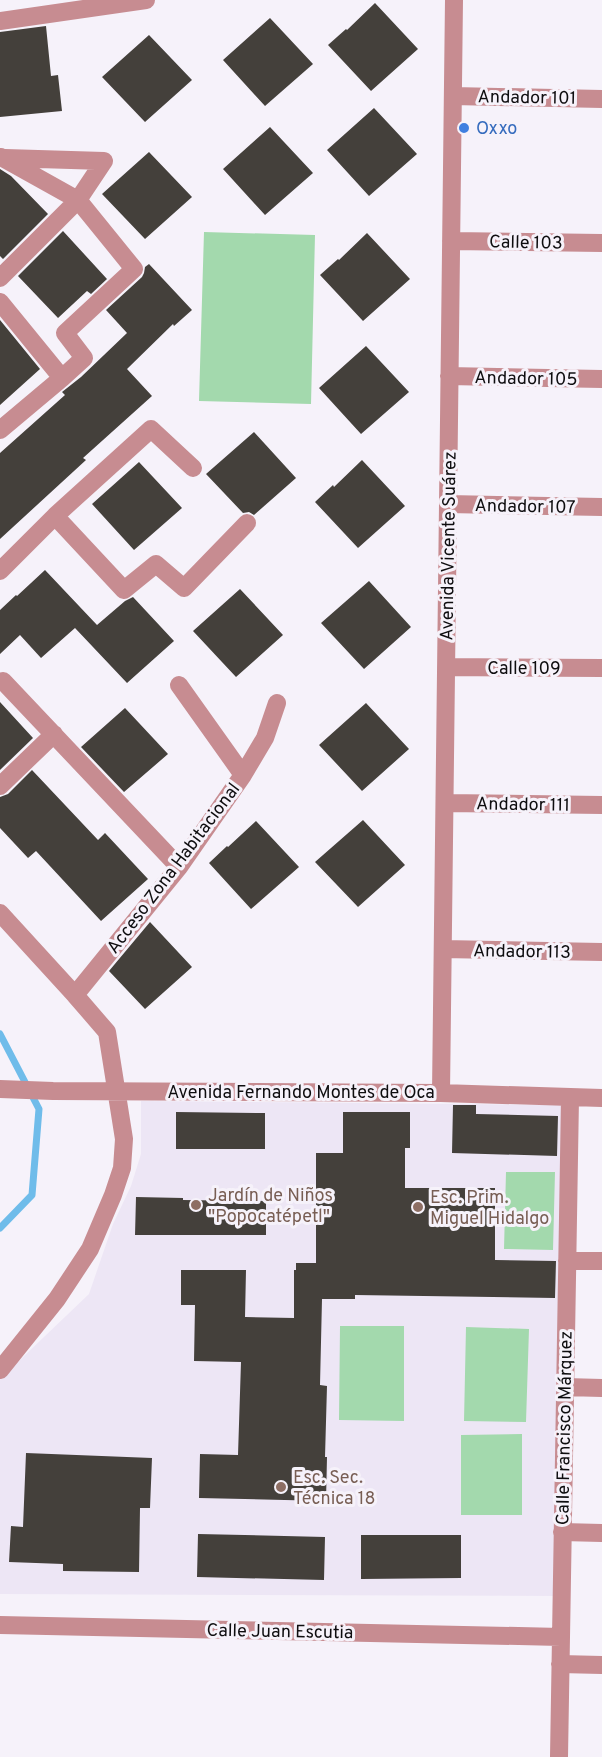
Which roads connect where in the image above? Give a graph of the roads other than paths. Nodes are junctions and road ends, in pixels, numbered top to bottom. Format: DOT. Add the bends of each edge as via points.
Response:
graph roads {
  1 [pos="146,0"];
  2 [pos="454,0"];
  3 [pos="59,6"];
  4 [pos="0,21"];
  5 [pos="453,96"];
  6 [pos="602,99"];
  7 [pos="1,157"];
  8 [pos="78,200"];
  9 [pos="451,241"];
  10 [pos="602,243"];
  11 [pos="0,278"];
  12 [pos="0,302"];
  13 [pos="449,376"];
  14 [pos="62,378"];
  15 [pos="602,379"];
  16 [pos="0,430"];
  17 [pos="193,468"];
  18 [pos="448,504"];
  19 [pos="602,507"];
  20 [pos="55,516"];
  21 [pos="247,523"];
  22 [pos="0,571"];
  23 [pos="446,667"];
  24 [pos="602,668"];
  25 [pos="3,681"];
  26 [pos="178,685"];
  27 [pos="277,703"];
  28 [pos="54,734"];
  29 [pos="243,775"];
  30 [pos="0,786"];
  31 [pos="445,803"];
  32 [pos="602,805"];
  33 [pos="179,867"];
  34 [pos="0,913"];
  35 [pos="443,949"];
  36 [pos="602,952"];
  37 [pos="75,995"];
  38 [pos="0,1089"];
  39 [pos="117,1091"];
  40 [pos="441,1093"];
  41 [pos="570,1098"];
  42 [pos="602,1098"];
  43 [pos="567,1261"];
  44 [pos="602,1261"];
  45 [pos="0,1370"];
  46 [pos="565,1387"];
  47 [pos="602,1388"];
  48 [pos="562,1532"];
  49 [pos="602,1533"];
  50 [pos="0,1625"];
  51 [pos="561,1637"];
  52 [pos="560,1664"];
  53 [pos="602,1665"];
  54 [pos="559,1757"];
  1 -- 3 [label="street"];
  2 -- 5 [label="street, Avenida Vicente Suárez"];
  3 -- 4 [label="street"];
  5 -- 6 [label="street, Andador 101"];
  5 -- 9 [label="street, Avenida Vicente Suárez"];
  7 -- 8 [label="street"];
  7 -- 8 [label="street" via="104,161"];
  8 -- 11 [label="street"];
  8 -- 14 [label="street" via="134,270 65,333 84,358"];
  9 -- 10 [label="street, Calle 103"];
  9 -- 13 [label="street, Avenida Vicente Suárez"];
  12 -- 14 [label="street"];
  13 -- 15 [label="street, Andador 105"];
  13 -- 18 [label="street, Avenida Vicente Suárez"];
  14 -- 16 [label="street"];
  17 -- 20 [label="street" via="151,429"];
  18 -- 19 [label="street, Andador 107"];
  18 -- 23 [label="street, Avenida Vicente Suárez"];
  20 -- 21 [label="street" via="124,591 156,564 184,588"];
  20 -- 22 [label="street"];
  23 -- 24 [label="street, Calle 109"];
  23 -- 31 [label="street, Avenida Vicente Suárez"];
  25 -- 28 [label="street"];
  26 -- 29 [label="street"];
  27 -- 29 [label="street, Acceso Zona Habitacional" via="265,738"];
  28 -- 30 [label="street"];
  28 -- 33 [label="street"];
  29 -- 33 [label="street, Acceso Zona Habitacional"];
  31 -- 32 [label="street, Andador 111"];
  31 -- 35 [label="street, Avenida Vicente Suárez"];
  33 -- 37 [label="street, Acceso Zona Habitacional"];
  34 -- 37 [label="street"];
  35 -- 36 [label="street, Andador 113"];
  35 -- 40 [label="street, Avenida Vicente Suárez"];
  37 -- 39 [label="street" via="107,1032"];
  38 -- 39 [label="street, Avenida Fernando Montes de Oca"];
  39 -- 40 [label="street, Avenida Fernando Montes de Oca"];
  39 -- 45 [label="street" via="124,1139 122,1168 113,1195 90,1249 57,1299"];
  40 -- 41 [label="street, Avenida Fernando Montes de Oca"];
  41 -- 42 [label="street, Avenida Fernando Montes de Oca"];
  41 -- 43 [label="street, Calle Francisco Márquez"];
  43 -- 44 [label="street"];
  43 -- 46 [label="street, Calle Francisco Márquez"];
  46 -- 47 [label="street"];
  46 -- 48 [label="street, Calle Francisco Márquez"];
  48 -- 49 [label="street"];
  48 -- 51 [label="street, Calle Francisco Márquez"];
  50 -- 51 [label="street, Calle Juan Escutia"];
  51 -- 52 [label="street, Calle Francisco Márquez"];
  52 -- 53 [label="street"];
  52 -- 54 [label="street, Calle Francisco Márquez"];
}
